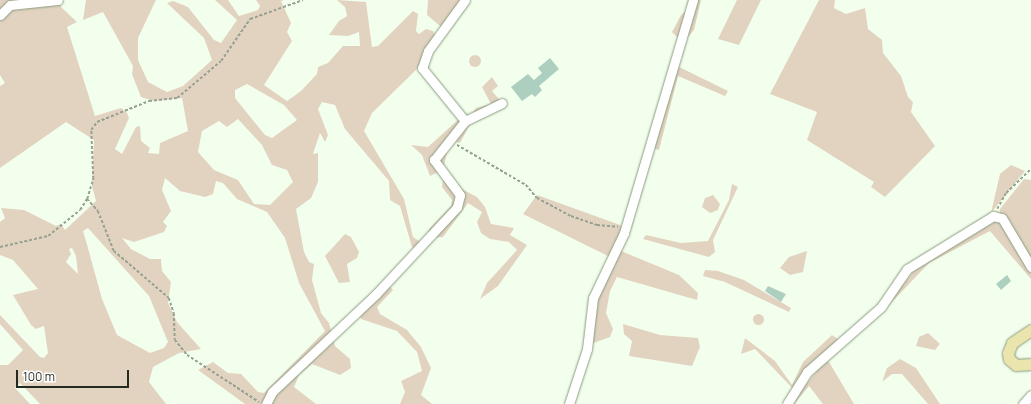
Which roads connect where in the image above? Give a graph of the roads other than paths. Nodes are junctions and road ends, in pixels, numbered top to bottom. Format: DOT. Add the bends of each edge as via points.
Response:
graph roads {
  1 [pos="58,0"];
  2 [pos="465,0"];
  3 [pos="693,0"];
  4 [pos="0,15"];
  5 [pos="502,103"];
  6 [pos="465,121"];
  7 [pos="1031,267"];
  8 [pos="1031,330"];
  9 [pos="1031,364"];
  10 [pos="1031,395"];
  11 [pos="266,404"];
  12 [pos="569,404"];
  13 [pos="787,404"];
  14 [pos="1023,404"];
  1 -- 4 [label="street" via="10,5"];
  2 -- 6 [label="street" via="428,51 422,68"];
  3 -- 12 [label="street" via="626,228 613,262 593,298 587,350"];
  5 -- 6 [label="street"];
  6 -- 11 [label="street" via="434,160 460,195 457,207 376,294 272,392"];
  7 -- 13 [label="street" via="1002,218 993,216 907,269 881,307 807,372"];
  8 -- 9 [label="main road" via="1012,343 1008,353 1016,365"];
  10 -- 14 [label="street"];
}
